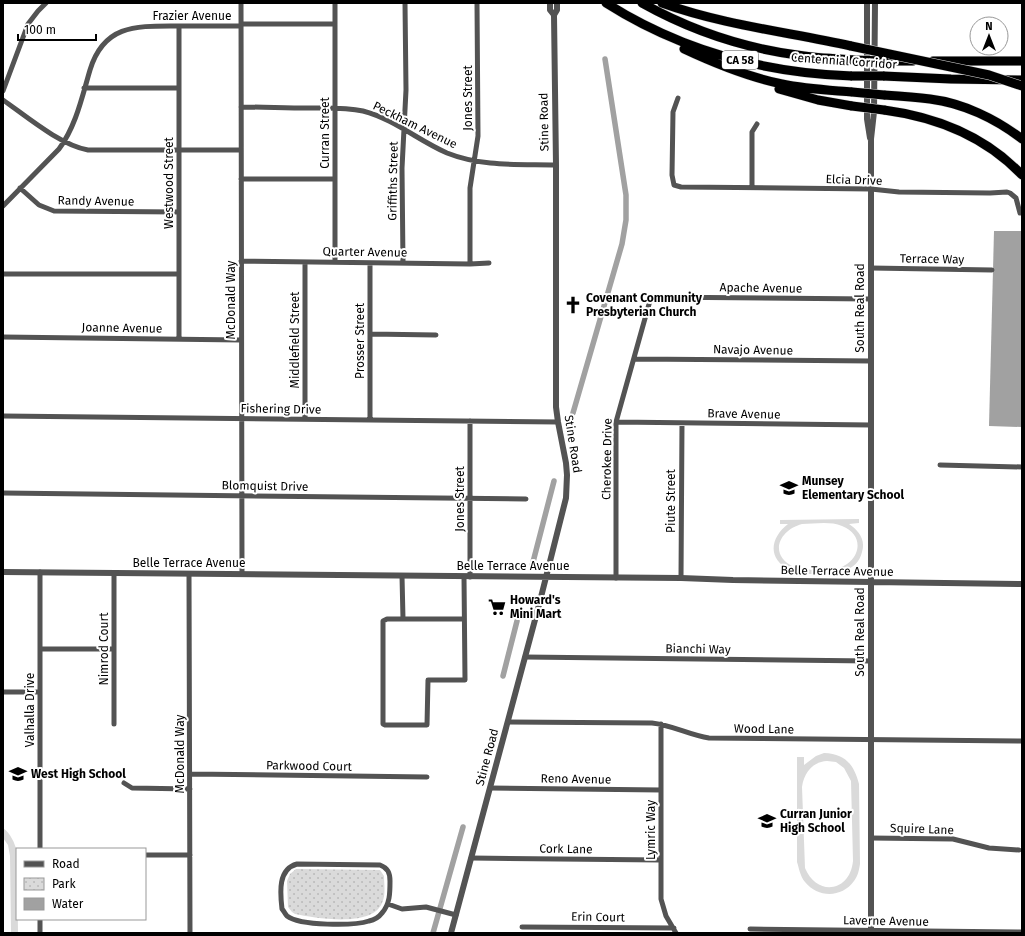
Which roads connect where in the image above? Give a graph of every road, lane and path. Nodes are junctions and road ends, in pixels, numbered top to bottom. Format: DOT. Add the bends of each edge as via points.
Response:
graph roads {
  1 [pos="46,3"];
  2 [pos="241,3"];
  3 [pos="335,3"];
  4 [pos="405,3"];
  5 [pos="477,3"];
  6 [pos="550,3"];
  7 [pos="557,3"];
  8 [pos="606,3"];
  9 [pos="642,3"];
  10 [pos="662,3"];
  11 [pos="867,3"];
  12 [pos="875,3"];
  13 [pos="554,15"];
  14 [pos="633,20"];
  15 [pos="335,24"];
  16 [pos="241,25"];
  17 [pos="179,26"];
  18 [pos="1022,61"];
  19 [pos="737,71"];
  20 [pos="1022,80"];
  21 [pos="1022,86"];
  22 [pos="84,88"];
  23 [pos="179,88"];
  24 [pos="3,91"];
  25 [pos="678,98"];
  26 [pos="3,100"];
  27 [pos="241,107"];
  28 [pos="335,108"];
  29 [pos="756,124"];
  30 [pos="404,130"];
  31 [pos="1022,139"];
  32 [pos="871,140"];
  33 [pos="65,141"];
  34 [pos="179,150"];
  35 [pos="241,150"];
  36 [pos="474,161"];
  37 [pos="556,165"];
  38 [pos="1022,175"];
  39 [pos="241,179"];
  40 [pos="335,179"];
  41 [pos="752,187"];
  42 [pos="20,188"];
  43 [pos="871,189"];
  44 [pos="3,206"];
  45 [pos="179,212"];
  46 [pos="1020,213"];
  47 [pos="241,261"];
  48 [pos="305,262"];
  49 [pos="335,262"];
  50 [pos="370,262"];
  51 [pos="489,262"];
  52 [pos="403,263"];
  53 [pos="470,264"];
  54 [pos="871,268"];
  55 [pos="992,270"];
  56 [pos="3,274"];
  57 [pos="179,274"];
  58 [pos="651,297"];
  59 [pos="871,299"];
  60 [pos="370,334"];
  61 [pos="436,335"];
  62 [pos="3,337"];
  63 [pos="179,339"];
  64 [pos="241,340"];
  65 [pos="634,358"];
  66 [pos="871,361"];
  67 [pos="3,416"];
  68 [pos="241,418"];
  69 [pos="306,419"];
  70 [pos="370,420"];
  71 [pos="470,421"];
  72 [pos="558,422"];
  73 [pos="616,422"];
  74 [pos="682,423"];
  75 [pos="871,426"];
  76 [pos="940,465"];
  77 [pos="1022,466"];
  78 [pos="3,493"];
  79 [pos="241,496"];
  80 [pos="470,498"];
  81 [pos="526,499"];
  82 [pos="3,572"];
  83 [pos="40,572"];
  84 [pos="114,573"];
  85 [pos="189,574"];
  86 [pos="242,574"];
  87 [pos="402,576"];
  88 [pos="467,577"];
  89 [pos="546,578"];
  90 [pos="616,578"];
  91 [pos="681,578"];
  92 [pos="871,583"];
  93 [pos="1022,584"];
  94 [pos="403,619"];
  95 [pos="464,619"];
  96 [pos="40,649"];
  97 [pos="114,649"];
  98 [pos="525,657"];
  99 [pos="871,661"];
  100 [pos="3,692"];
  101 [pos="40,692"];
  102 [pos="508,722"];
  103 [pos="114,724"];
  104 [pos="661,724"];
  105 [pos="871,740"];
  106 [pos="1022,741"];
  107 [pos="190,774"];
  108 [pos="427,777"];
  109 [pos="124,783"];
  110 [pos="490,788"];
  111 [pos="190,789"];
  112 [pos="661,790"];
  113 [pos="871,838"];
  114 [pos="40,848"];
  115 [pos="1019,850"];
  116 [pos="146,855"];
  117 [pos="190,855"];
  118 [pos="471,858"];
  119 [pos="661,860"];
  120 [pos="388,904"];
  121 [pos="456,915"];
  122 [pos="40,920"];
  123 [pos="522,927"];
  124 [pos="750,929"];
  125 [pos="675,931"];
  126 [pos="871,932"];
  127 [pos="1022,932"];
  128 [pos="40,933"];
  129 [pos="190,933"];
  130 [pos="451,933"];
  1 -- 24 [label="street" via="28,24"];
  2 -- 16 [label="street, McDonald Way"];
  3 -- 15 [label="street, Curran Street"];
  4 -- 30 [label="street, Griffiths Street"];
  5 -- 36 [label="street, Jones Street" via="478,136"];
  6 -- 13 [label="street, Stine Road" via="550,10"];
  7 -- 13 [label="street, Stine Road"];
  8 -- 14 [label="highway, Centennial Corridor / CA 58"];
  9 -- 18 [label="highway, Centennial Corridor / CA 58, bridge" via="688,26 740,43 789,54 884,61"];
  10 -- 21 [label="highway, bridge" via="729,22 983,73"];
  11 -- 32 [label="street, South Real Road" via="867,119"];
  12 -- 32 [label="street, South Real Road" via="874,112"];
  13 -- 37 [label="street, Stine Road"];
  14 -- 19 [label="highway" via="684,48"];
  14 -- 20 [label="highway, Centennial Corridor / CA 58, bridge" via="688,45 746,62 803,72 852,76"];
  15 -- 16 [label="street, Frazier Avenue"];
  15 -- 28 [label="street, Curran Street"];
  16 -- 17 [label="street, Frazier Avenue"];
  16 -- 27 [label="street, McDonald Way"];
  17 -- 22 [label="street, Frazier Avenue" via="140,26 115,35 96,54"];
  17 -- 23 [label="street, Westwood Street"];
  19 -- 31 [label="highway, bridge" via="809,89 931,99 956,105 996,122"];
  19 -- 38 [label="highway, bridge" via="763,83 818,100 922,117 959,131 992,149"];
  22 -- 23 [label="street"];
  22 -- 33 [label="street, Frazier Avenue"];
  23 -- 34 [label="street, Westwood Street"];
  25 -- 41 [label="street, Elcia Drive" via="673,112 674,184 681,187"];
  26 -- 33 [label="street"];
  27 -- 28 [label="street, Peckham Avenue"];
  27 -- 35 [label="street, McDonald Way"];
  28 -- 30 [label="street, Peckham Avenue" via="376,115"];
  28 -- 40 [label="street, Curran Street"];
  29 -- 41 [label="street" via="752,132"];
  30 -- 36 [label="street, Peckham Avenue" via="448,153"];
  30 -- 52 [label="street, Griffiths Street"];
  32 -- 43 [label="street, South Real Road"];
  33 -- 34 [label="street" via="88,150"];
  33 -- 42 [label="street, Frazier Avenue"];
  34 -- 35 [label="street"];
  34 -- 45 [label="street, Westwood Street"];
  35 -- 39 [label="street, McDonald Way"];
  36 -- 37 [label="street, Peckham Avenue"];
  36 -- 53 [label="street, Jones Street" via="470,200"];
  37 -- 72 [label="street, Stine Road"];
  39 -- 40 [label="street"];
  39 -- 47 [label="street, McDonald Way"];
  40 -- 49 [label="street, Curran Street"];
  41 -- 43 [label="street, Elcia Drive"];
  42 -- 44 [label="street, Frazier Avenue"];
  42 -- 45 [label="street, Randy Avenue" via="39,205 54,211"];
  43 -- 46 [label="street, Elcia Drive" via="899,192 1007,192 1016,198"];
  43 -- 54 [label="street, South Real Road"];
  45 -- 57 [label="street, Westwood Street"];
  47 -- 48 [label="street, Quarter Avenue"];
  47 -- 64 [label="street, McDonald Way"];
  48 -- 49 [label="street, Quarter Avenue"];
  48 -- 69 [label="street, Middlefield Street"];
  49 -- 50 [label="street, Quarter Avenue"];
  50 -- 52 [label="street, Quarter Avenue"];
  50 -- 60 [label="street, Prosser Street"];
  51 -- 53 [label="street, Quarter Avenue"];
  52 -- 53 [label="street, Quarter Avenue"];
  54 -- 55 [label="street, Terrace Way"];
  54 -- 59 [label="street, South Real Road"];
  56 -- 57 [label="street"];
  57 -- 63 [label="street, Westwood Street"];
  58 -- 59 [label="street, Apache Avenue"];
  58 -- 65 [label="street, Cherokee Drive"];
  59 -- 66 [label="street, South Real Road"];
  60 -- 61 [label="street"];
  60 -- 70 [label="street, Prosser Street"];
  62 -- 63 [label="street, Joanne Avenue"];
  63 -- 64 [label="street, Joanne Avenue"];
  64 -- 68 [label="street, McDonald Way"];
  65 -- 66 [label="street, Navajo Avenue"];
  65 -- 73 [label="street, Cherokee Drive"];
  66 -- 75 [label="street, South Real Road"];
  67 -- 68 [label="street, Fishering Drive"];
  68 -- 69 [label="street, Fishering Drive"];
  68 -- 79 [label="street, McDonald Way"];
  69 -- 70 [label="street, Fishering Drive"];
  70 -- 71 [label="street, Fishering Drive"];
  71 -- 72 [label="street, Fishering Drive"];
  71 -- 80 [label="street, Jones Street"];
  72 -- 89 [label="street, Stine Road" via="566,463 567,487 564,510"];
  73 -- 74 [label="street, Brave Avenue"];
  73 -- 90 [label="street, Cherokee Drive"];
  74 -- 75 [label="street, Brave Avenue"];
  74 -- 91 [label="street, Piute Street"];
  75 -- 92 [label="street, South Real Road"];
  76 -- 77 [label="street"];
  78 -- 79 [label="street, Blomquist Drive"];
  79 -- 80 [label="street, Blomquist Drive"];
  79 -- 86 [label="street, McDonald Way"];
  80 -- 81 [label="street, Blomquist Drive"];
  80 -- 88 [label="street, Jones Street"];
  82 -- 83 [label="street, Belle Terrace Avenue"];
  83 -- 84 [label="street, Belle Terrace Avenue"];
  83 -- 96 [label="street, Valhalla Drive"];
  84 -- 85 [label="street, Belle Terrace Avenue"];
  84 -- 97 [label="street, Nimrod Court"];
  85 -- 86 [label="street, Belle Terrace Avenue"];
  85 -- 107 [label="street, McDonald Way"];
  86 -- 87 [label="street, Belle Terrace Avenue"];
  87 -- 88 [label="street, Belle Terrace Avenue"];
  87 -- 94 [label="street"];
  88 -- 89 [label="street, Belle Terrace Avenue"];
  88 -- 95 [label="street, Jones Street"];
  89 -- 90 [label="street, Belle Terrace Avenue"];
  89 -- 98 [label="street, Stine Road"];
  90 -- 91 [label="street, Belle Terrace Avenue"];
  91 -- 92 [label="street, Belle Terrace Avenue"];
  92 -- 93 [label="street, Belle Terrace Avenue"];
  92 -- 99 [label="street, South Real Road"];
  94 -- 95 [label="street"];
  94 -- 95 [label="street, Jones Street" via="383,621 383,724 387,726 427,725 428,680 465,680"];
  96 -- 97 [label="street"];
  96 -- 101 [label="street, Valhalla Drive"];
  97 -- 103 [label="street, Nimrod Court"];
  98 -- 99 [label="street, Bianchi Way"];
  98 -- 102 [label="street, Stine Road"];
  99 -- 105 [label="street, South Real Road"];
  100 -- 101 [label="street"];
  101 -- 114 [label="street, Valhalla Drive"];
  102 -- 104 [label="street, Wood Lane"];
  102 -- 110 [label="street, Stine Road"];
  104 -- 105 [label="street, Wood Lane" via="709,738"];
  104 -- 112 [label="street, Lymric Way"];
  105 -- 106 [label="street, Wood Lane"];
  105 -- 113 [label="street, South Real Road"];
  107 -- 108 [label="street, Parkwood Court"];
  107 -- 111 [label="street, McDonald Way"];
  109 -- 111 [label="street" via="132,788"];
  110 -- 112 [label="street, Reno Avenue"];
  110 -- 118 [label="street, Stine Road"];
  111 -- 117 [label="street, McDonald Way"];
  112 -- 119 [label="street, Lymric Way"];
  113 -- 115 [label="street, Squire Lane" via="953,839 989,848"];
  113 -- 126 [label="street, South Real Road"];
  116 -- 117 [label="street"];
  117 -- 129 [label="street, McDonald Way"];
  118 -- 119 [label="street, Cork Lane"];
  118 -- 121 [label="street, Stine Road"];
  119 -- 125 [label="street, Lymric Way" via="661,900 666,916"];
  120 -- 120 [label="street" via="390,876 387,868 380,865 298,864 289,867 283,875 282,909 292,918 306,922 365,922 377,918"];
  120 -- 121 [label="street" via="402,909 420,907"];
  121 -- 130 [label="street, Stine Road"];
  122 -- 128 [label="street"];
  123 -- 125 [label="street, Erin Court"];
  124 -- 126 [label="street, Laverne Avenue"];
  126 -- 127 [label="street, Laverne Avenue"];
}
